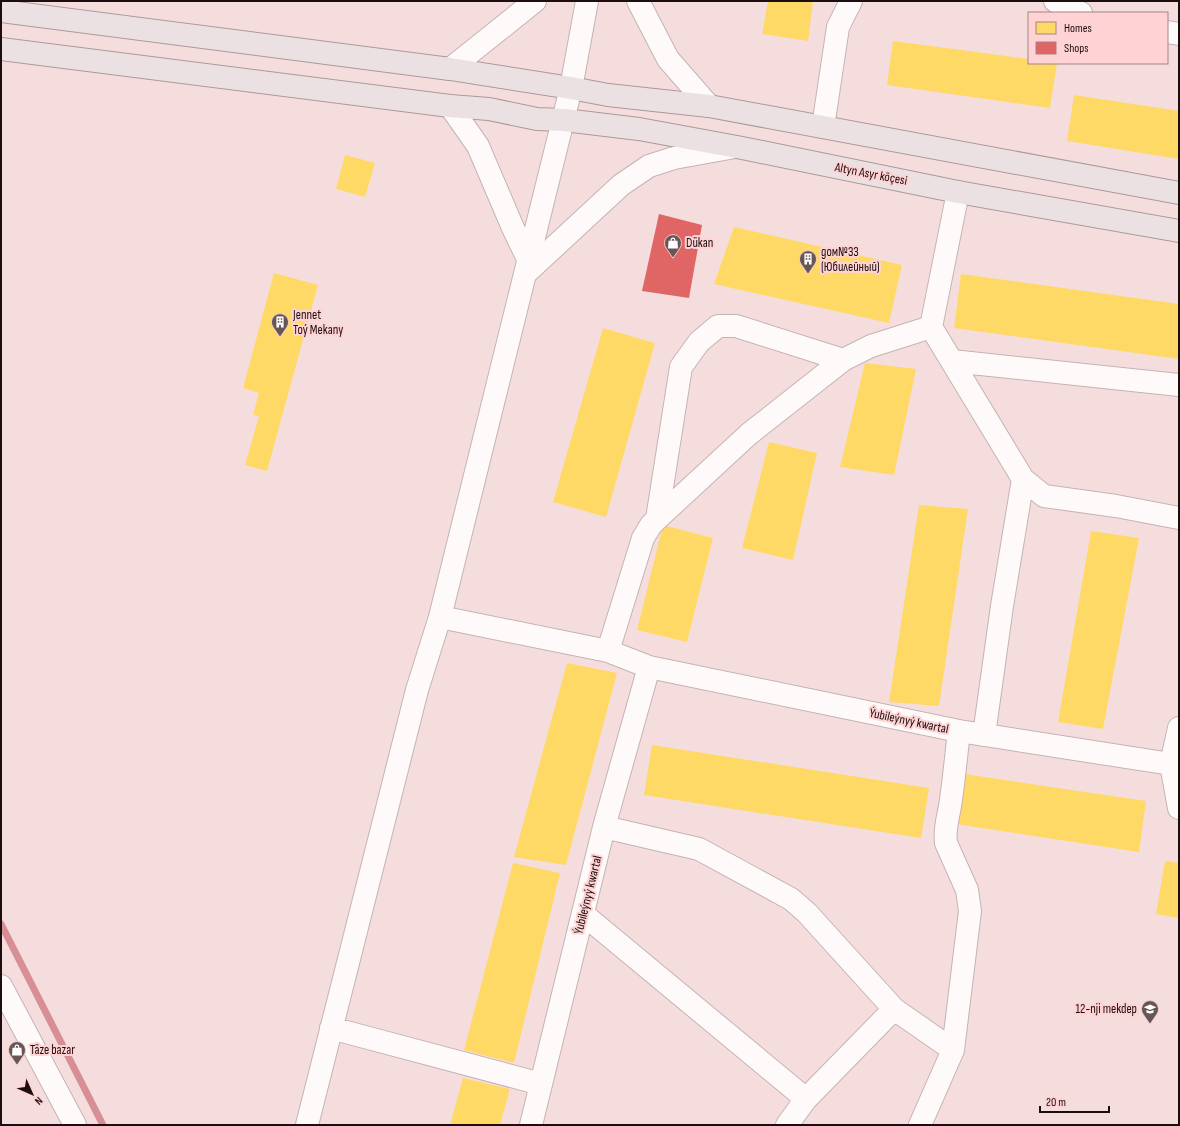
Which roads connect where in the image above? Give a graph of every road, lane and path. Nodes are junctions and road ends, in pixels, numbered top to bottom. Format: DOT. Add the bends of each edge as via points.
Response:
graph roads {
  1 [pos="535,1"];
  2 [pos="587,1"];
  3 [pos="638,1"];
  4 [pos="851,1"];
  5 [pos="1056,1"];
  6 [pos="1,11"];
  7 [pos="1079,12"];
  8 [pos="1168,32"];
  9 [pos="1179,34"];
  10 [pos="1,49"];
  11 [pos="450,70"];
  12 [pos="571,88"];
  13 [pos="450,106"];
  14 [pos="708,106"];
  15 [pos="564,120"];
  16 [pos="823,127"];
  17 [pos="736,147"];
  18 [pos="958,192"];
  19 [pos="1179,193"];
  20 [pos="1179,231"];
  21 [pos="526,266"];
  22 [pos="931,327"];
  23 [pos="843,360"];
  24 [pos="952,361"];
  25 [pos="1179,385"];
  26 [pos="1023,480"];
  27 [pos="657,518"];
  28 [pos="1179,518"];
  29 [pos="440,617"];
  30 [pos="608,651"];
  31 [pos="649,667"];
  32 [pos="1179,728"];
  33 [pos="959,731"];
  34 [pos="984,735"];
  35 [pos="1171,764"];
  36 [pos="1179,808"];
  37 [pos="604,828"];
  38 [pos="584,914"];
  39 [pos="1,986"];
  40 [pos="894,1009"];
  41 [pos="332,1028"];
  42 [pos="953,1050"];
  43 [pos="541,1084"];
  44 [pos="806,1099"];
  45 [pos="75,1125"];
  46 [pos="307,1125"];
  47 [pos="531,1125"];
  48 [pos="786,1125"];
  49 [pos="920,1125"];
  1 -- 11 [label="street"];
  2 -- 12 [label="street"];
  3 -- 14 [label="street" via="668,59"];
  4 -- 16 [label="street" via="838,27"];
  5 -- 7 [label="street"];
  6 -- 11 [label="main road"];
  8 -- 9 [label="street"];
  10 -- 13 [label="main road, Altyn Asyr köçesi"];
  11 -- 12 [label="main road"];
  12 -- 14 [label="main road" via="608,95"];
  12 -- 15 [label="street"];
  13 -- 15 [label="main road, Altyn Asyr köçesi" via="489,109 537,119"];
  13 -- 21 [label="street" via="478,146 513,228"];
  14 -- 16 [label="main road"];
  15 -- 17 [label="main road, Altyn Asyr köçesi" via="638,129"];
  15 -- 21 [label="street"];
  16 -- 19 [label="main road"];
  17 -- 18 [label="main road, Altyn Asyr köçesi"];
  17 -- 21 [label="street" via="674,158 648,166"];
  18 -- 20 [label="main road, Altyn Asyr köçesi"];
  18 -- 22 [label="street"];
  21 -- 29 [label="street"];
  22 -- 23 [label="street" via="871,346"];
  22 -- 24 [label="street"];
  23 -- 27 [label="street" via="749,434"];
  23 -- 27 [label="street" via="736,326 718,326 700,342 681,367"];
  24 -- 25 [label="street"];
  24 -- 26 [label="street"];
  26 -- 28 [label="street" via="1044,496"];
  26 -- 34 [label="street"];
  27 -- 30 [label="street" via="643,538"];
  29 -- 30 [label="street, Ýubileýnyý kwartal"];
  29 -- 41 [label="street" via="417,690"];
  30 -- 31 [label="street, Ýubileýnyý kwartal"];
  31 -- 33 [label="street, Ýubileýnyý kwartal"];
  31 -- 37 [label="street, Ýubileýnyý kwartal"];
  32 -- 35 [label="street"];
  33 -- 34 [label="street, Ýubileýnyý kwartal"];
  33 -- 42 [label="street" via="950,810 944,835 967,890 970,911"];
  34 -- 35 [label="street, Ýubileýnyý kwartal"];
  35 -- 36 [label="street"];
  37 -- 38 [label="street, Ýubileýnyý kwartal"];
  37 -- 40 [label="street" via="699,849 791,899"];
  38 -- 43 [label="street, Ýubileýnyý kwartal"];
  38 -- 44 [label="street"];
  39 -- 45 [label="street"];
  40 -- 42 [label="street"];
  40 -- 44 [label="street"];
  41 -- 43 [label="street"];
  41 -- 46 [label="street"];
  42 -- 49 [label="street"];
  43 -- 47 [label="street, Ýubileýnyý kwartal"];
  44 -- 48 [label="street"];
}
